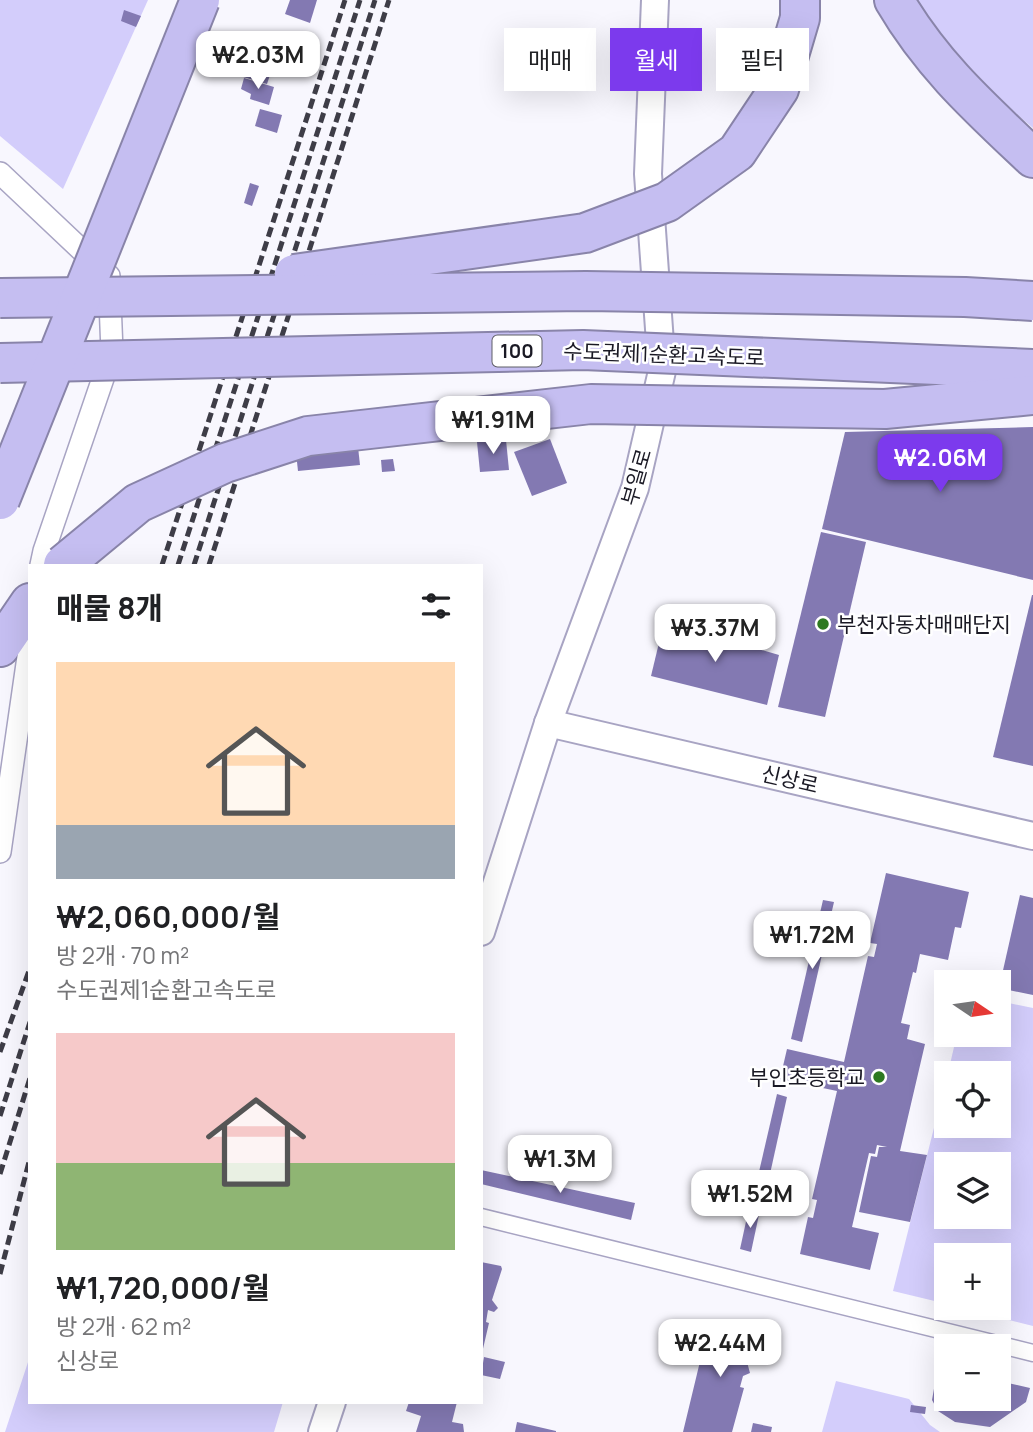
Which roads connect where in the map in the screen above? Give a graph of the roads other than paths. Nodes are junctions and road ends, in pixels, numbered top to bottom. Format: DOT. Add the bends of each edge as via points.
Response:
graph roads {
  1 [pos="171,0"];
  2 [pos="200,0"];
  3 [pos="655,0"];
  4 [pos="800,0"];
  5 [pos="894,0"];
  6 [pos="1033,158"];
  7 [pos="0,173"];
  8 [pos="177,293"];
  9 [pos="0,298"];
  10 [pos="1033,301"];
  11 [pos="0,363"];
  12 [pos="1033,369"];
  13 [pos="1033,395"];
  14 [pos="0,430"];
  15 [pos="0,500"];
  16 [pos="41,564"];
  17 [pos="64,564"];
  18 [pos="28,606"];
  19 [pos="0,647"];
  20 [pos="28,657"];
  21 [pos="548,723"];
  22 [pos="1033,836"];
  23 [pos="0,852"];
  24 [pos="483,926"];
  25 [pos="483,1217"];
  26 [pos="1033,1353"];
  27 [pos="331,1404"];
  28 [pos="322,1432"];
  1 -- 14 [label="highway, bridge"];
  2 -- 15 [label="highway, bridge"];
  3 -- 21 [label="street, 부일로" via="648,174 662,371 635,488"];
  4 -- 8 [label="highway, bridge" via="800,18 779,89 737,152 667,202 584,233"];
  5 -- 6 [label="highway" via="954,83"];
  7 -- 16 [label="street" via="109,276 112,352"];
  8 -- 9 [label="highway, bridge"];
  8 -- 10 [label="highway, bridge" via="586,291"];
  11 -- 12 [label="highway, 수도권제1순환고속도로 / 100, bridge" via="583,350"];
  13 -- 17 [label="highway, bridge" via="886,409 591,404 308,436 225,463 138,503"];
  18 -- 19 [label="highway"];
  20 -- 23 [label="street"];
  21 -- 22 [label="street, 신상로"];
  21 -- 24 [label="street, 부일로"];
  25 -- 26 [label="street"];
  27 -- 28 [label="street"];
}
